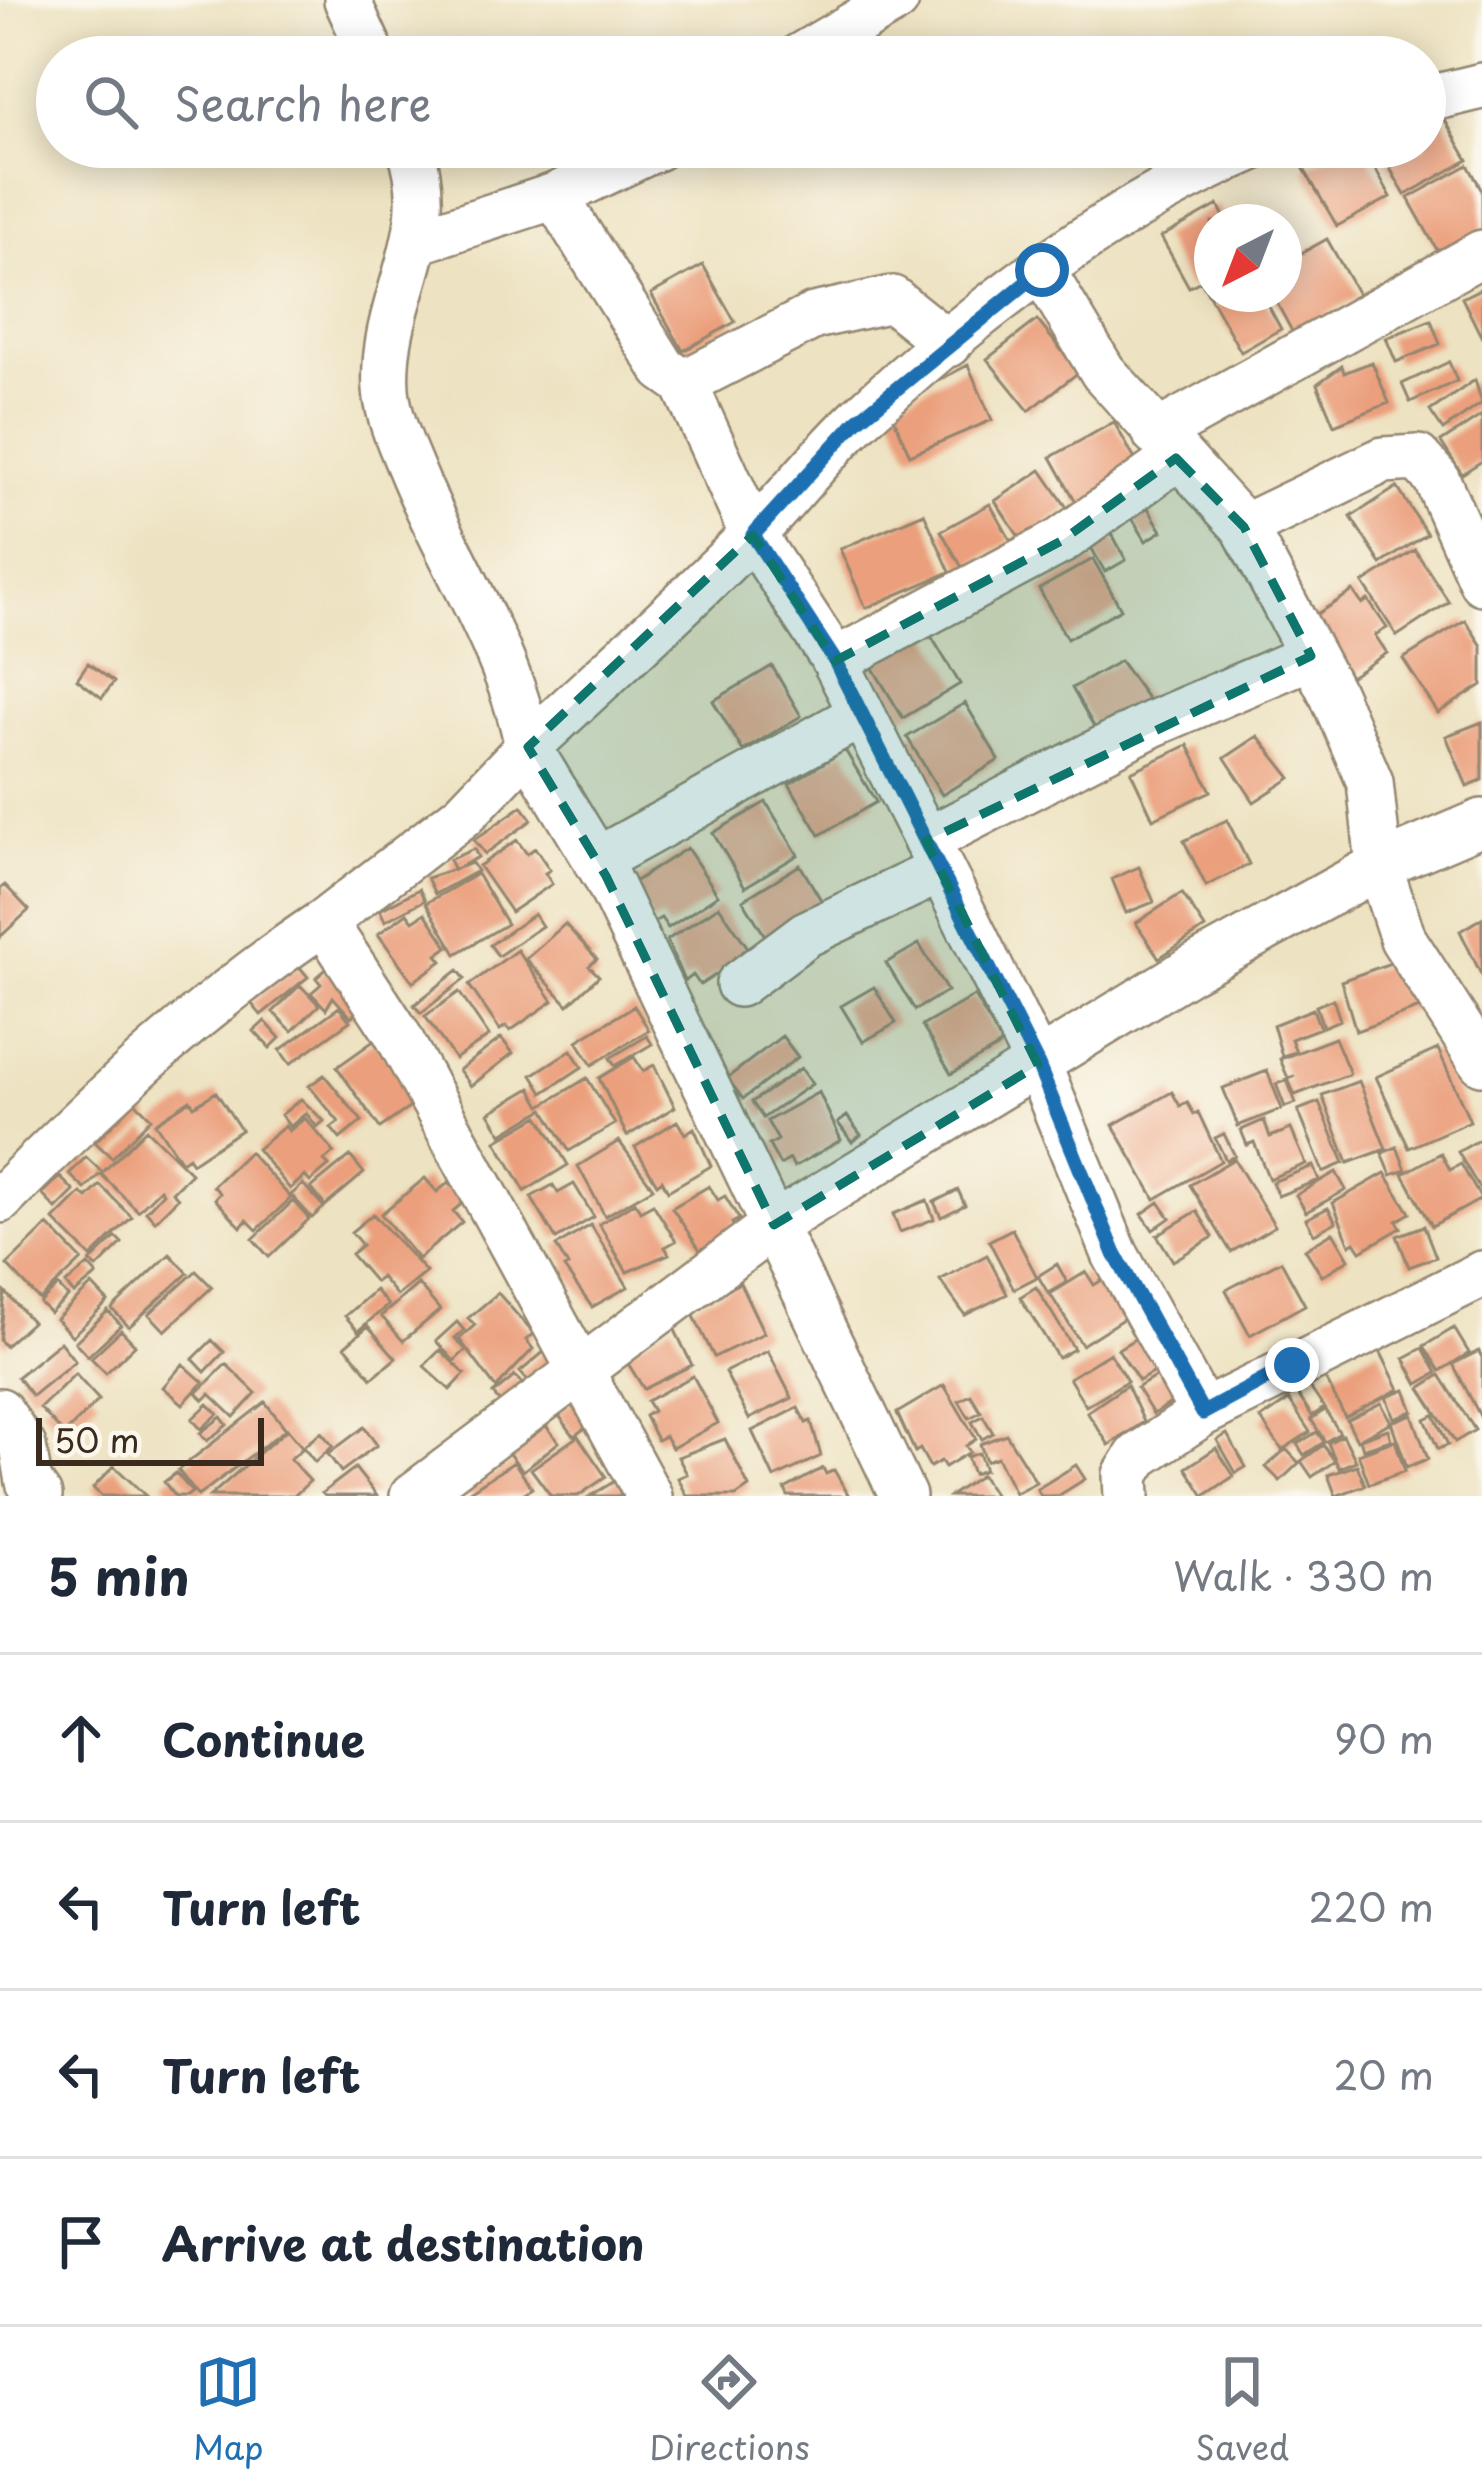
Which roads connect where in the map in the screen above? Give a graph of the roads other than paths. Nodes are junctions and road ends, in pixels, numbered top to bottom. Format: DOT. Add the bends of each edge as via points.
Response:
graph roads {
  1 [pos="347,0"];
  2 [pos="896,0"];
  3 [pos="364,36"];
  4 [pos="835,36"];
  5 [pos="1482,86"];
  6 [pos="1446,95"];
  7 [pos="416,168"];
  8 [pos="613,168"];
  9 [pos="1205,168"];
  10 [pos="554,196"];
  11 [pos="417,242"];
  12 [pos="1482,253"];
  13 [pos="1042,270"];
  14 [pos="948,344"];
  15 [pos="684,383"];
  16 [pos="1166,446"];
  17 [pos="1244,526"];
  18 [pos="753,535"];
  19 [pos="1482,582"];
  20 [pos="1311,656"];
  21 [pos="835,661"];
  22 [pos="862,714"];
  23 [pos="528,746"];
  24 [pos="1482,822"];
  25 [pos="933,856"];
  26 [pos="596,861"];
  27 [pos="1379,866"];
  28 [pos="324,922"];
  29 [pos="739,984"];
  30 [pos="1482,1063"];
  31 [pos="1038,1065"];
  32 [pos="0,1201"];
  33 [pos="774,1225"];
  34 [pos="1482,1274"];
  35 [pos="581,1371"];
  36 [pos="0,1411"];
  37 [pos="1203,1413"];
  38 [pos="39,1496"];
  39 [pos="413,1496"];
  40 [pos="649,1496"];
  41 [pos="903,1496"];
  42 [pos="1127,1496"];
  1 -- 3 [label="street"];
  2 -- 4 [label="street"];
  5 -- 6 [label="street"];
  7 -- 11 [label="street" via="424,199"];
  8 -- 10 [label="street"];
  9 -- 13 [label="street"];
  10 -- 11 [label="street"];
  10 -- 15 [label="street" via="664,369"];
  11 -- 23 [label="street" via="386,348 386,393 435,526 503,659"];
  12 -- 16 [label="street"];
  13 -- 14 [label="street"];
  13 -- 16 [label="street" via="1103,372"];
  14 -- 15 [label="street" via="892,299 847,305"];
  14 -- 18 [label="street" via="857,421"];
  15 -- 18 [label="street"];
  16 -- 17 [label="street"];
  16 -- 21 [label="street" via="1061,541"];
  17 -- 19 [label="street" via="1383,460 1418,458 1436,478"];
  17 -- 20 [label="street"];
  18 -- 21 [label="street"];
  18 -- 23 [label="street"];
  20 -- 25 [label="street" via="1152,724"];
  20 -- 27 [label="street" via="1370,782"];
  21 -- 22 [label="street"];
  22 -- 25 [label="street"];
  22 -- 26 [label="street"];
  23 -- 26 [label="street"];
  23 -- 28 [label="street" via="463,815"];
  24 -- 27 [label="street"];
  25 -- 29 [label="street"];
  25 -- 31 [label="street"];
  26 -- 33 [label="street"];
  27 -- 30 [label="street" via="1403,940"];
  27 -- 31 [label="street"];
  28 -- 32 [label="street" via="161,1046"];
  28 -- 35 [label="street" via="396,1032"];
  31 -- 33 [label="street"];
  31 -- 37 [label="street" via="1115,1254"];
  33 -- 35 [label="street"];
  33 -- 41 [label="street"];
  34 -- 37 [label="street"];
  35 -- 39 [label="street"];
  35 -- 40 [label="street"];
  36 -- 38 [label="street" via="23,1446"];
  37 -- 42 [label="street" via="1138,1456 1126,1475"];
}
